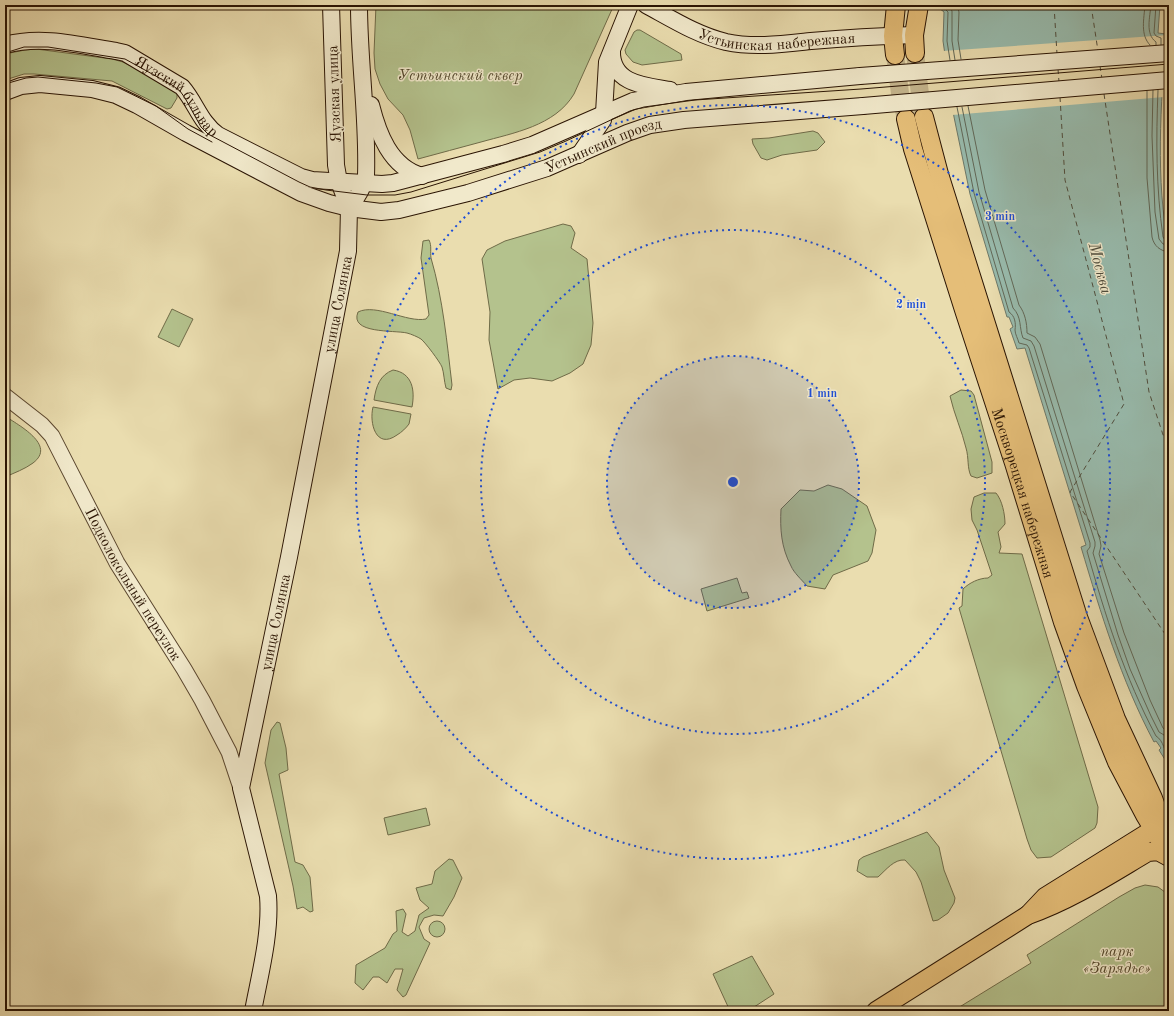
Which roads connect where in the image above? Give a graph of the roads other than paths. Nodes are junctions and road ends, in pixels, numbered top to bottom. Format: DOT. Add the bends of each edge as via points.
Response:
graph roads {
  1 [pos="331,5"];
  2 [pos="359,5"];
  3 [pos="630,5"];
  4 [pos="646,5"];
  5 [pos="896,5"];
  6 [pos="919,5"];
  7 [pos="914,35"];
  8 [pos="893,36"];
  9 [pos="5,45"];
  10 [pos="612,48"];
  11 [pos="915,53"];
  12 [pos="1169,53"];
  13 [pos="895,55"];
  14 [pos="362,75"];
  15 [pos="1169,80"];
  16 [pos="5,92"];
  17 [pos="686,92"];
  18 [pos="604,113"];
  19 [pos="924,117"];
  20 [pos="906,119"];
  21 [pos="579,155"];
  22 [pos="422,176"];
  23 [pos="339,182"];
  24 [pos="364,184"];
  25 [pos="349,208"];
  26 [pos="5,396"];
  27 [pos="242,788"];
  28 [pos="1161,826"];
  29 [pos="1169,856"];
  30 [pos="1028,915"];
  31 [pos="253,1011"];
  32 [pos="876,1011"];
  1 -- 23 [label="main road, Яузская улица"];
  2 -- 14 [label="main road, Яузская улица"];
  3 -- 10 [label="main road"];
  4 -- 8 [label="main road, Устьинская набережная" via="696,32 745,45"];
  5 -- 8 [label="main road"];
  6 -- 7 [label="main road"];
  7 -- 8 [label="main road, Устьинская набережная"];
  7 -- 11 [label="main road"];
  8 -- 13 [label="main road"];
  9 -- 23 [label="main road, Яузский бульвар" via="27,40 47,41 125,54 182,87 204,122 218,135 301,177"];
  10 -- 17 [label="main road" via="612,62 624,78 636,83"];
  10 -- 18 [label="main road" via="605,74"];
  12 -- 17 [label="main road, Устьинский проезд, bridge"];
  14 -- 22 [label="main road" via="382,138 397,162 405,169"];
  14 -- 24 [label="main road, Яузская улица" via="366,162"];
  15 -- 21 [label="main road, Устьинский проезд, bridge" via="684,120 638,129"];
  16 -- 25 [label="main road, Яузский бульвар" via="21,86 40,84 92,89 116,95 301,193 323,202"];
  17 -- 18 [label="main road, Устьинский проезд" via="634,101"];
  18 -- 21 [label="main road" via="600,126"];
  18 -- 22 [label="main road, Устьинский проезд" via="532,145"];
  19 -- 28 [label="main road, Москворецкая набережная" via="939,174 1078,617 1116,719 1153,798 1160,818 1157,825"];
  20 -- 28 [label="main road, Москворецкая набережная" via="918,165 1063,622 1086,686 1117,762 1145,815"];
  21 -- 25 [label="main road, Устьинский проезд" via="468,193 399,210 381,212"];
  22 -- 24 [label="main road, Устьинский проезд" via="393,183"];
  23 -- 24 [label="main road, Яузский бульвар"];
  23 -- 25 [label="main road, Яузская улица"];
  24 -- 25 [label="main road"];
  25 -- 27 [label="main road, улица Солянка" via="348,251"];
  26 -- 27 [label="street, Подколокольный переулок" via="52,436 117,563 202,700 229,752"];
  27 -- 31 [label="main road, улица Солянка" via="269,907"];
  28 -- 29 [label="main road, Москворецкая набережная"];
  28 -- 30 [label="main road" via="1053,892"];
  29 -- 30 [label="main road" via="1158,851 1148,852 1050,908"];
  30 -- 32 [label="main road"];
}
